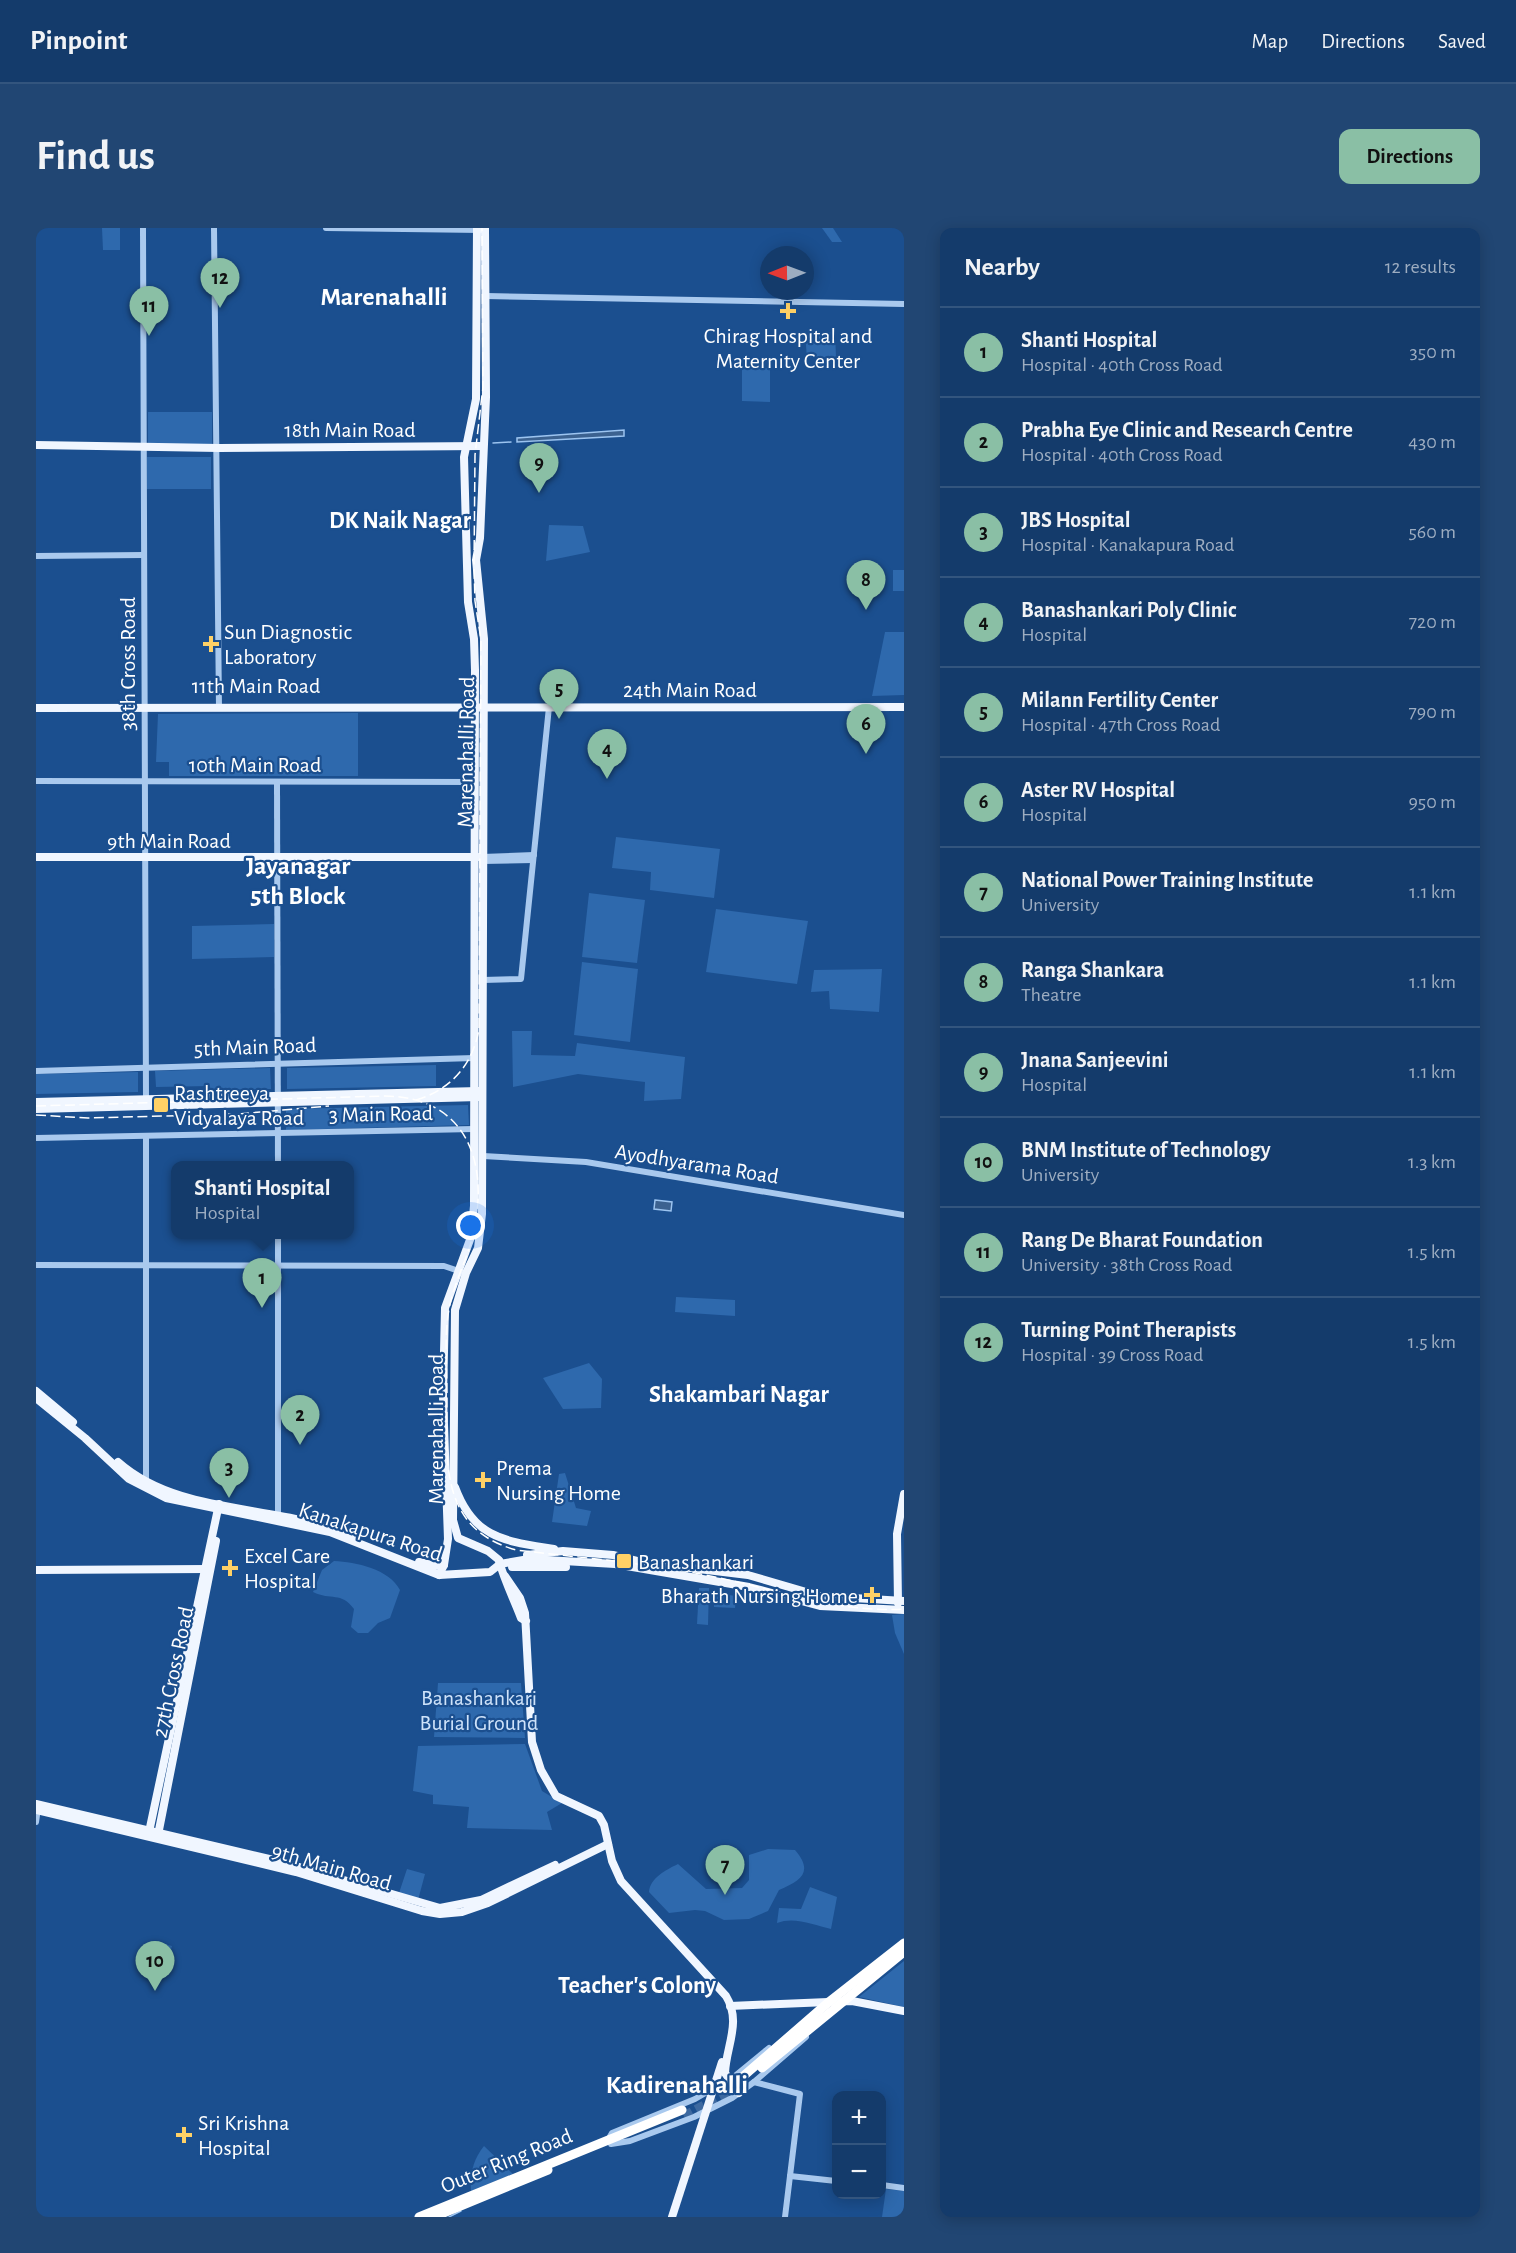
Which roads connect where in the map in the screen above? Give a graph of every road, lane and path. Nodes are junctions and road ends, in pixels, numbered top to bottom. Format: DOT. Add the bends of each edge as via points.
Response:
graph roads {
  1 [pos="143,228"];
  2 [pos="214,228"];
  3 [pos="326,228"];
  4 [pos="481,229"];
  5 [pos="486,296"];
  6 [pos="904,304"];
  7 [pos="468,446"];
  8 [pos="482,446"];
  9 [pos="36,447"];
  10 [pos="217,448"];
  11 [pos="144,449"];
  12 [pos="144,555"];
  13 [pos="36,556"];
  14 [pos="472,560"];
  15 [pos="904,702"];
  16 [pos="36,703"];
  17 [pos="145,705"];
  18 [pos="219,705"];
  19 [pos="479,705"];
  20 [pos="549,707"];
  21 [pos="904,707"];
  22 [pos="36,708"];
  23 [pos="36,781"];
  24 [pos="145,781"];
  25 [pos="277,782"];
  26 [pos="475,782"];
  27 [pos="36,857"];
  28 [pos="533,857"];
  29 [pos="478,859"];
  30 [pos="145,860"];
  31 [pos="279,860"];
  32 [pos="36,862"];
  33 [pos="483,980"];
  34 [pos="474,1058"];
  35 [pos="279,1064"];
  36 [pos="145,1067"];
  37 [pos="36,1071"];
  38 [pos="479,1094"];
  39 [pos="146,1099"];
  40 [pos="278,1099"];
  41 [pos="36,1102"];
  42 [pos="36,1109"];
  43 [pos="474,1129"];
  44 [pos="278,1133"];
  45 [pos="146,1136"];
  46 [pos="36,1138"];
  47 [pos="483,1156"];
  48 [pos="278,1161"];
  49 [pos="904,1215"];
  50 [pos="278,1239"];
  51 [pos="36,1266"];
  52 [pos="146,1266"];
  53 [pos="278,1266"];
  54 [pos="462,1272"];
  55 [pos="36,1391"];
  56 [pos="36,1398"];
  57 [pos="146,1483"];
  58 [pos="453,1483"];
  59 [pos="904,1494"];
  60 [pos="218,1508"];
  61 [pos="278,1514"];
  62 [pos="904,1514"];
  63 [pos="451,1532"];
  64 [pos="563,1551"];
  65 [pos="502,1562"];
  66 [pos="444,1565"];
  67 [pos="208,1571"];
  68 [pos="36,1572"];
  69 [pos="439,1575"];
  70 [pos="901,1601"];
  71 [pos="902,1610"];
  72 [pos="37,1808"];
  73 [pos="36,1822"];
  74 [pos="153,1834"];
  75 [pos="608,1841"];
  76 [pos="904,1943"];
  77 [pos="904,1952"];
  78 [pos="836,2002"];
  79 [pos="729,2003"];
  80 [pos="904,2011"];
  81 [pos="754,2082"];
  82 [pos="738,2084"];
  83 [pos="714,2088"];
  84 [pos="706,2110"];
  85 [pos="683,2113"];
  86 [pos="609,2142"];
  87 [pos="790,2176"];
  88 [pos="832,2180"];
  89 [pos="886,2186"];
  90 [pos="904,2188"];
  91 [pos="419,2217"];
  92 [pos="434,2217"];
  93 [pos="672,2217"];
  94 [pos="785,2217"];
  1 -- 11 [label="street, 38th Cross Road"];
  2 -- 10 [label="street"];
  3 -- 4 [label="street"];
  4 -- 5 [label="main road, Marenahalli Road"];
  4 -- 7 [label="main road, Marenahalli Road" via="476,399"];
  4 -- 14 [label="main road" via="483,386 473,457"];
  5 -- 6 [label="street"];
  5 -- 8 [label="main road, Marenahalli Road"];
  7 -- 8 [label="main road, 18th Main Road"];
  7 -- 10 [label="main road, 18th Main Road"];
  7 -- 14 [label="main road, Marenahalli Road" via="464,457 465,538"];
  8 -- 14 [label="main road, Marenahalli Road" via="480,538"];
  9 -- 11 [label="main road, 18th Main Road"];
  10 -- 11 [label="main road, 18th Main Road"];
  10 -- 18 [label="street"];
  11 -- 12 [label="street, 38th Cross Road"];
  12 -- 13 [label="street"];
  12 -- 17 [label="street, 38th Cross Road"];
  14 -- 19 [label="main road, Marenahalli Road" via="468,602"];
  14 -- 19 [label="main road, Marenahalli Road" via="484,639"];
  15 -- 19 [label="main road, 24th Main Road"];
  16 -- 17 [label="main road, 11th Main Road"];
  17 -- 18 [label="main road, 11th Main Road"];
  17 -- 22 [label="main road, 11th Main Road"];
  17 -- 24 [label="street, 38th Cross Road"];
  18 -- 19 [label="main road, 11th Main Road"];
  19 -- 20 [label="main road, 24th Main Road"];
  19 -- 26 [label="main road, Marenahalli Road"];
  19 -- 29 [label="main road, Marenahalli Road"];
  20 -- 21 [label="main road, 24th Main Road"];
  20 -- 28 [label="street"];
  23 -- 24 [label="street, 10th Main Road"];
  24 -- 25 [label="street, 10th Main Road"];
  24 -- 30 [label="street, 38th Cross Road"];
  25 -- 26 [label="street, 10th Main Road"];
  25 -- 31 [label="street"];
  26 -- 29 [label="main road, Marenahalli Road"];
  27 -- 30 [label="main road, 9th Main Road"];
  28 -- 29 [label="street"];
  28 -- 33 [label="street" via="519,981"];
  29 -- 31 [label="main road, 9th Main Road"];
  29 -- 33 [label="main road, Marenahalli Road"];
  29 -- 34 [label="main road, Marenahalli Road"];
  30 -- 31 [label="main road, 9th Main Road"];
  30 -- 32 [label="main road, 9th Main Road"];
  30 -- 36 [label="street, 38th Cross Road"];
  31 -- 35 [label="street"];
  33 -- 38 [label="main road, Marenahalli Road"];
  34 -- 35 [label="street, 5th Main Road"];
  34 -- 38 [label="main road, Marenahalli Road"];
  35 -- 36 [label="street, 5th Main Road"];
  35 -- 40 [label="street"];
  36 -- 37 [label="street, 5th Main Road"];
  36 -- 39 [label="street, 38th Cross Road"];
  38 -- 40 [label="main road"];
  38 -- 43 [label="main road, Marenahalli Road"];
  38 -- 47 [label="main road, Marenahalli Road"];
  39 -- 40 [label="main road"];
  39 -- 41 [label="main road"];
  40 -- 42 [label="main road"];
  40 -- 44 [label="street"];
  43 -- 44 [label="street, 3 Main Road"];
  43 -- 54 [label="main road, Marenahalli Road" via="471,1237"];
  44 -- 45 [label="street, 3 Main Road"];
  44 -- 48 [label="street"];
  45 -- 46 [label="street, 3 Main Road"];
  45 -- 52 [label="street"];
  47 -- 49 [label="street, Ayodhyarama Road" via="586,1162"];
  47 -- 54 [label="main road, Marenahalli Road" via="482,1233"];
  50 -- 53 [label="street"];
  51 -- 52 [label="street"];
  52 -- 53 [label="street"];
  52 -- 57 [label="street"];
  53 -- 54 [label="street" via="444,1266"];
  53 -- 61 [label="street"];
  54 -- 58 [label="main road, Marenahalli Road" via="453,1324"];
  54 -- 63 [label="main road, Marenahalli Road" via="445,1308 443,1396"];
  55 -- 57 [label="main road, Kanakapura Road"];
  56 -- 60 [label="main road, Kanakapura Road" via="142,1487 171,1500"];
  57 -- 60 [label="main road, Kanakapura Road"];
  58 -- 63 [label="main road, Marenahalli Road"];
  58 -- 64 [label="main road" via="469,1516 491,1535"];
  59 -- 70 [label="main road" via="897,1534"];
  60 -- 61 [label="main road, Kanakapura Road"];
  60 -- 67 [label="main road, 27th Cross Road"];
  60 -- 69 [label="main road, Kanakapura Road" via="330,1532"];
  61 -- 66 [label="main road, Kanakapura Road" via="333,1527 424,1563"];
  62 -- 70 [label="main road"];
  63 -- 65 [label="main road, Marenahalli Road"];
  63 -- 66 [label="main road, Marenahalli Road"];
  64 -- 65 [label="main road, Kanakapura Road"];
  64 -- 70 [label="main road, Kanakapura Road" via="613,1554 641,1562 748,1575 820,1596"];
  65 -- 69 [label="main road, Kanakapura Road" via="489,1572"];
  65 -- 71 [label="main road, Kanakapura Road" via="615,1564 749,1587 820,1606"];
  65 -- 75 [label="main road" via="504,1583 526,1621 532,1742 541,1770 556,1796 599,1816"];
  66 -- 69 [label="main road, Marenahalli Road"];
  67 -- 68 [label="main road"];
  67 -- 68 [label="main road"];
  67 -- 74 [label="main road, 27th Cross Road"];
  70 -- 71 [label="main road"];
  72 -- 73 [label="street"];
  72 -- 74 [label="main road, 9th Main Road"];
  74 -- 75 [label="main road, 9th Main Road" via="440,1914 488,1903"];
  75 -- 79 [label="main road" via="621,1881"];
  76 -- 78 [label="highway"];
  77 -- 78 [label="highway"];
  78 -- 79 [label="main road"];
  78 -- 80 [label="main road"];
  78 -- 81 [label="street" via="823,2023"];
  78 -- 82 [label="highway"];
  78 -- 82 [label="street"];
  79 -- 82 [label="main road" via="732,2042 725,2070"];
  79 -- 83 [label="main road" via="728,2042"];
  81 -- 82 [label="street"];
  81 -- 87 [label="street" via="800,2094"];
  82 -- 84 [label="street"];
  83 -- 84 [label="main road"];
  83 -- 86 [label="street" via="612,2133"];
  84 -- 86 [label="street" via="630,2141"];
  84 -- 93 [label="main road"];
  85 -- 86 [label="highway"];
  86 -- 91 [label="highway, Outer Ring Road"];
  86 -- 92 [label="highway, Outer Ring Road"];
  87 -- 88 [label="street"];
  87 -- 94 [label="street"];
  89 -- 90 [label="street"];
}
